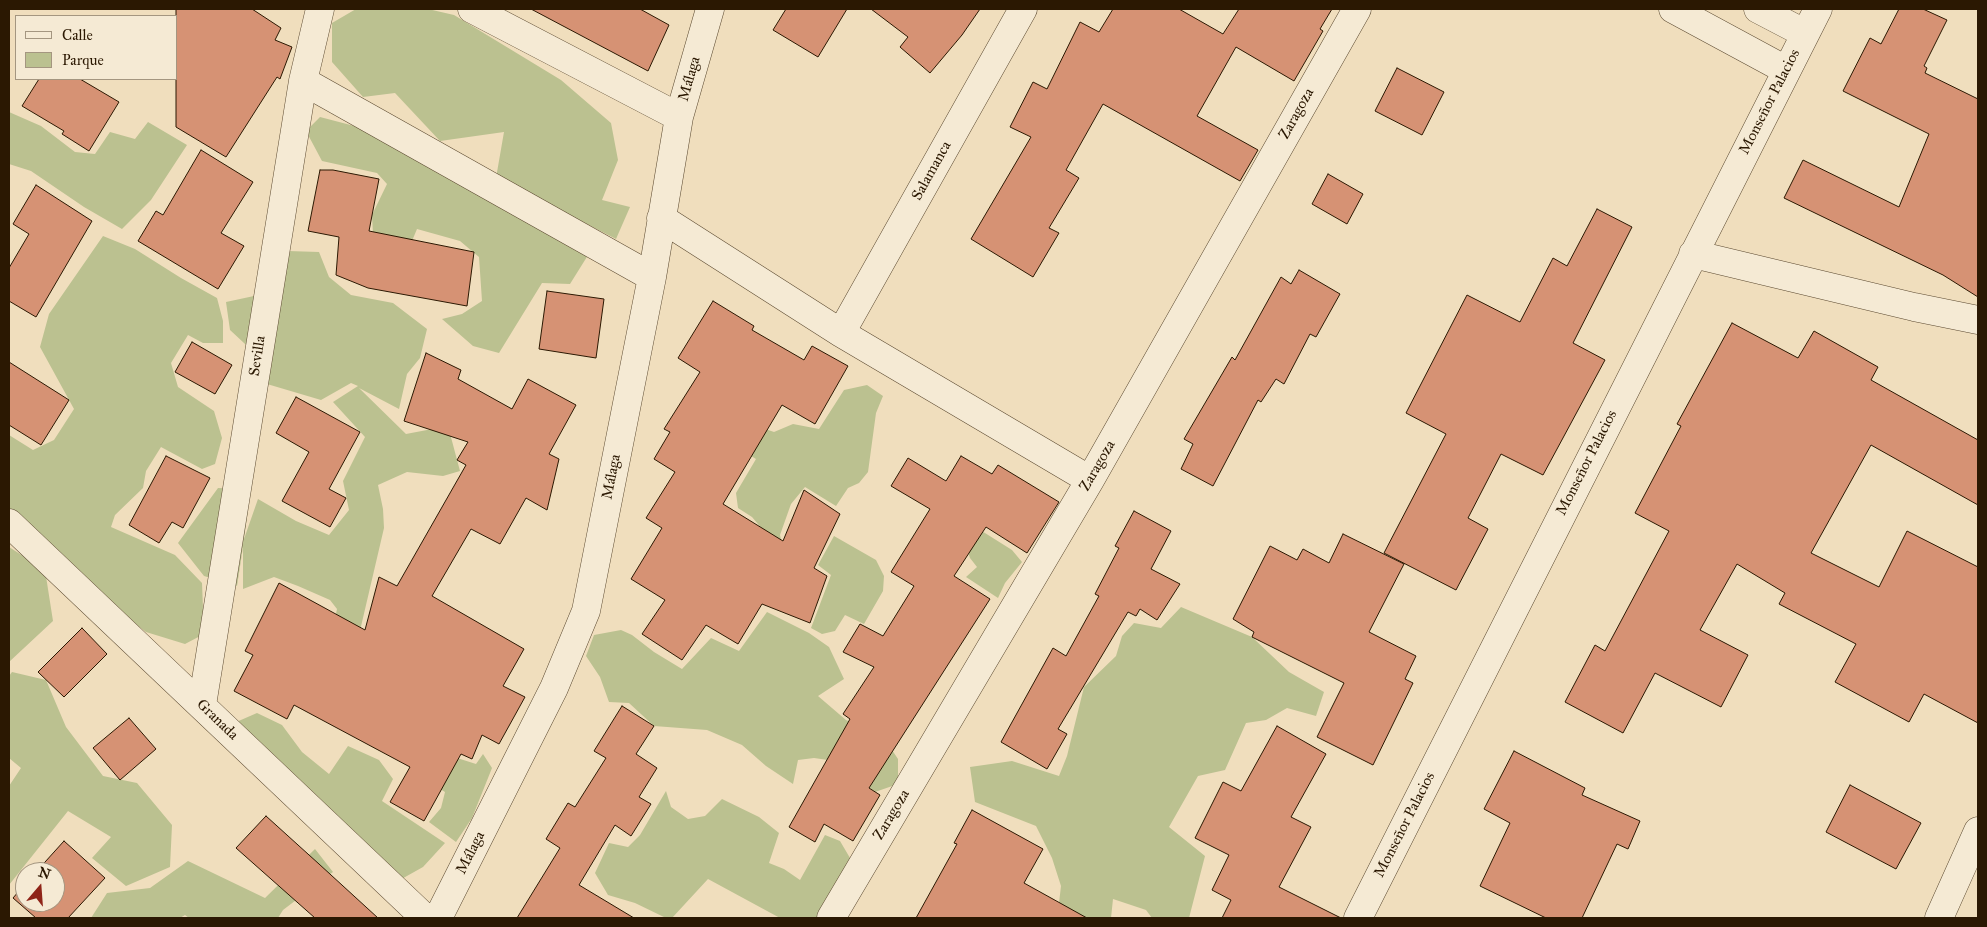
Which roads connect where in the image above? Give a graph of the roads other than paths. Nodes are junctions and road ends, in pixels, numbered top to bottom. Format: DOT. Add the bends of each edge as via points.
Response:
graph roads {
  1 [pos="320,9"];
  2 [pos="472,9"];
  3 [pos="710,9"];
  4 [pos="1023,9"];
  5 [pos="1357,9"];
  6 [pos="1673,9"];
  7 [pos="1758,9"];
  8 [pos="1818,9"];
  9 [pos="1804,33"];
  10 [pos="1786,70"];
  11 [pos="303,81"];
  12 [pos="679,117"];
  13 [pos="661,218"];
  14 [pos="1692,254"];
  15 [pos="652,277"];
  16 [pos="1978,320"];
  17 [pos="841,333"];
  18 [pos="1090,480"];
  19 [pos="9,523"];
  20 [pos="202,705"];
  21 [pos="1978,831"];
  22 [pos="425,918"];
  23 [pos="438,918"];
  24 [pos="831,918"];
  25 [pos="1358,918"];
  26 [pos="1939,918"];
  1 -- 11 [label="street, Sevilla"];
  2 -- 12 [label="street"];
  3 -- 12 [label="street, Málaga"];
  4 -- 17 [label="street, Salamanca"];
  5 -- 18 [label="street, Zaragoza"];
  6 -- 10 [label="street"];
  7 -- 9 [label="street"];
  8 -- 9 [label="street, Monseñor Palacios"];
  9 -- 10 [label="street, Monseñor Palacios"];
  10 -- 14 [label="street, Monseñor Palacios"];
  11 -- 15 [label="street"];
  11 -- 20 [label="street, Sevilla"];
  12 -- 13 [label="street, Málaga"];
  13 -- 15 [label="street, Málaga"];
  13 -- 17 [label="street"];
  14 -- 16 [label="street"];
  14 -- 25 [label="street, Monseñor Palacios"];
  15 -- 23 [label="street, Málaga" via="586,611 554,688"];
  17 -- 18 [label="street"];
  18 -- 24 [label="street, Zaragoza"];
  19 -- 20 [label="street, Granada"];
  20 -- 22 [label="street, Granada"];
  21 -- 26 [label="street"];
}
